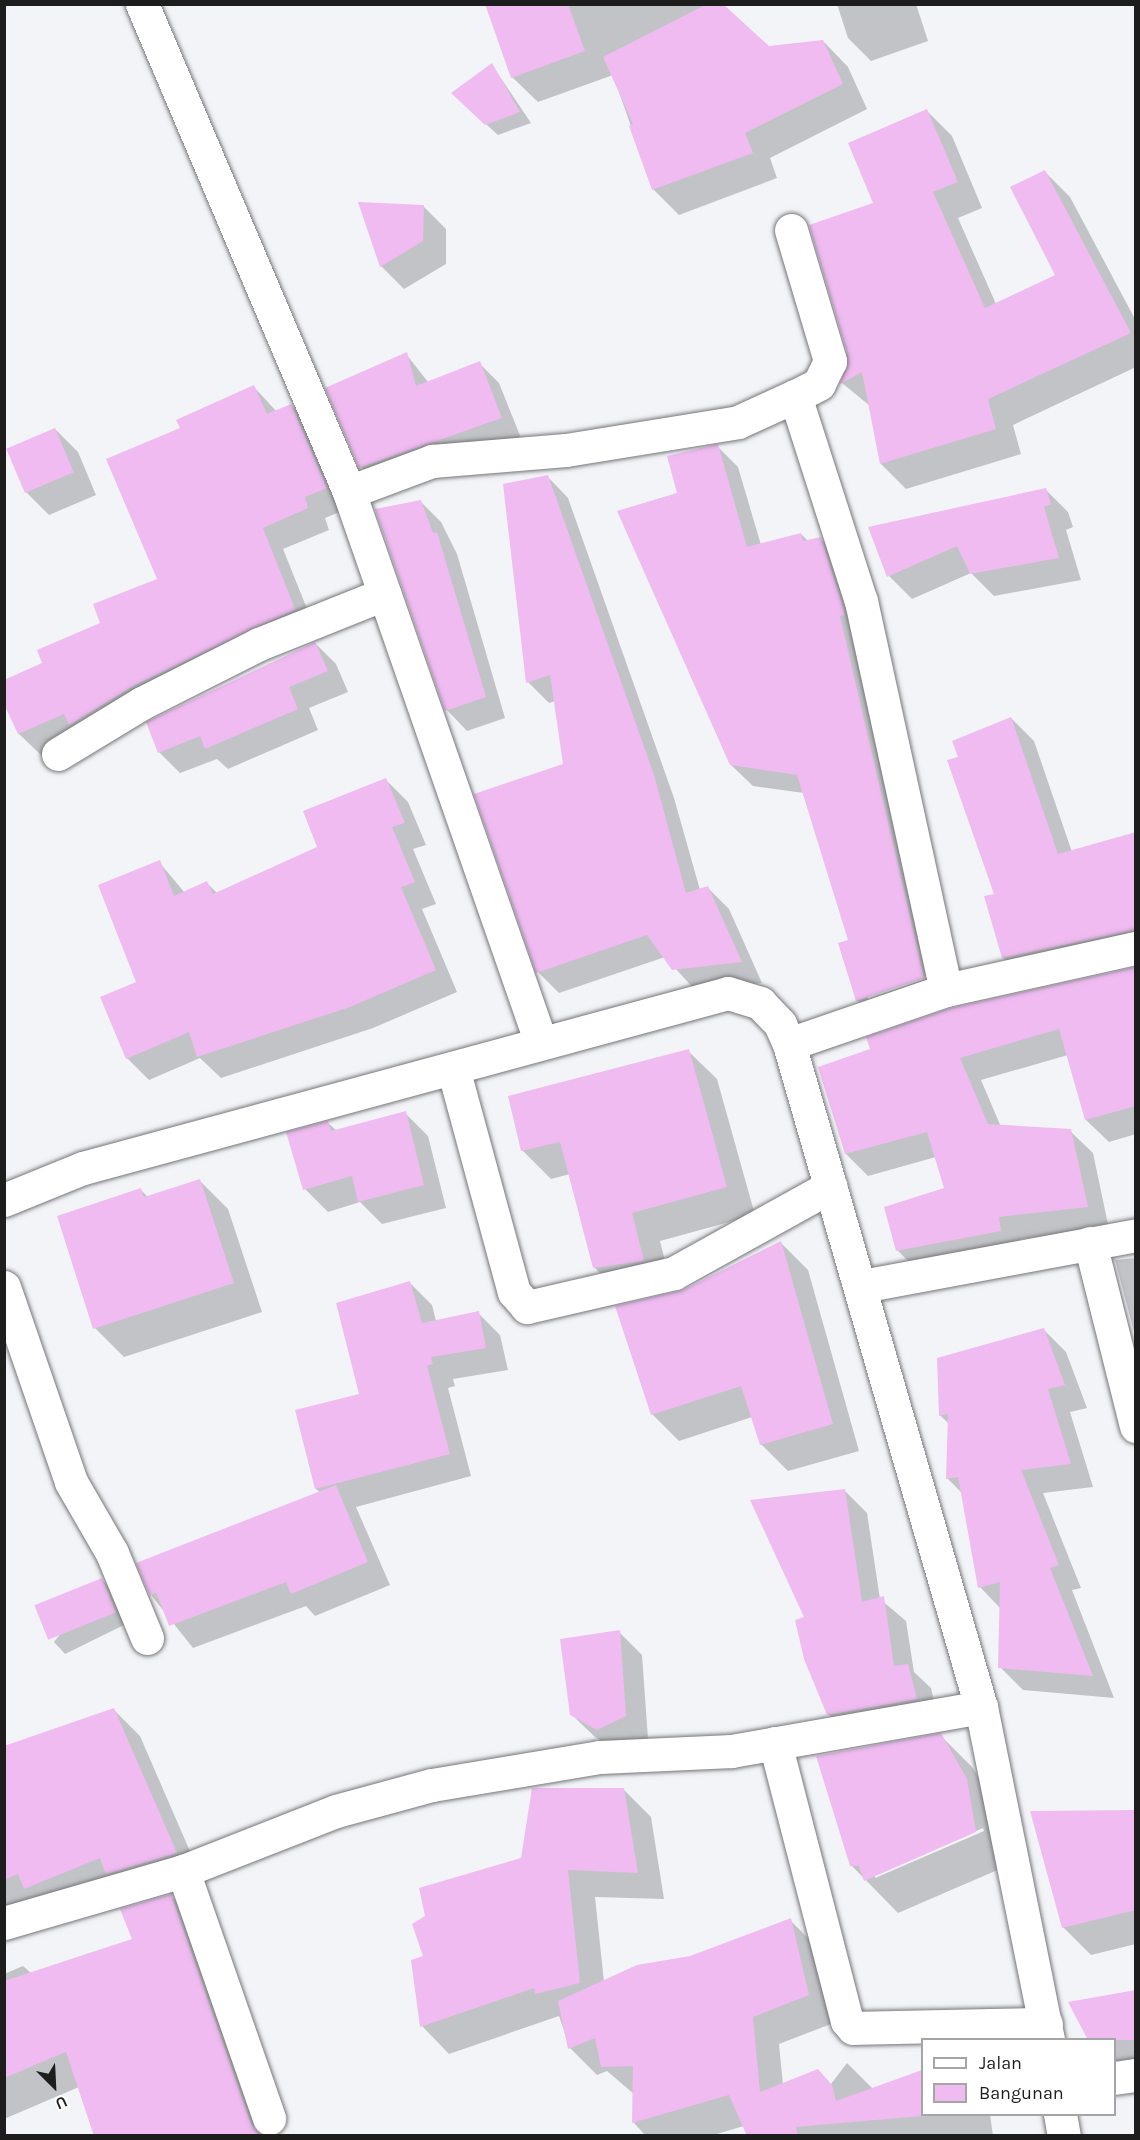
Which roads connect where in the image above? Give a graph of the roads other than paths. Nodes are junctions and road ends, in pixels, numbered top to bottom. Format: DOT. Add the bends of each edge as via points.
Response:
graph roads {
  1 [pos="142,4"];
  2 [pos="791,230"];
  3 [pos="795,396"];
  4 [pos="349,492"];
  5 [pos="384,594"];
  6 [pos="58,754"];
  7 [pos="1136,948"];
  8 [pos="945,990"];
  9 [pos="541,1043"];
  10 [pos="789,1044"];
  11 [pos="453,1068"];
  12 [pos="831,1186"];
  13 [pos="4,1200"];
  14 [pos="1136,1235"];
  15 [pos="1090,1243"];
  16 [pos="862,1286"];
  17 [pos="4,1287"];
  18 [pos="1136,1426"];
  19 [pos="147,1638"];
  20 [pos="981,1707"];
  21 [pos="775,1743"];
  22 [pos="183,1871"];
  23 [pos="4,1923"];
  24 [pos="1047,2032"];
  25 [pos="1136,2075"];
  26 [pos="1116,2078"];
  27 [pos="1060,2116"];
  28 [pos="269,2118"];
  29 [pos="1064,2136"];
  1 -- 4 [label="street"];
  2 -- 3 [label="street" via="830,361 819,384"];
  3 -- 4 [label="street" via="738,422 566,450 432,461"];
  3 -- 8 [label="street" via="861,601"];
  4 -- 5 [label="street"];
  5 -- 6 [label="street" via="259,644 142,703"];
  5 -- 9 [label="street"];
  7 -- 8 [label="street"];
  8 -- 10 [label="street"];
  9 -- 10 [label="street" via="728,993 760,1003 780,1024"];
  9 -- 11 [label="street"];
  10 -- 12 [label="street"];
  11 -- 12 [label="street" via="514,1292 527,1308 674,1273"];
  11 -- 13 [label="street" via="83,1168"];
  12 -- 16 [label="street"];
  14 -- 15 [label="street"];
  15 -- 16 [label="street"];
  15 -- 18 [label="street"];
  16 -- 20 [label="street"];
  17 -- 19 [label="street" via="71,1482 112,1553"];
  20 -- 21 [label="street"];
  20 -- 24 [label="street"];
  21 -- 22 [label="street" via="600,1757 432,1785 336,1811"];
  21 -- 24 [label="street" via="847,2021 853,2028"];
  22 -- 23 [label="street"];
  22 -- 28 [label="street"];
  25 -- 26 [label="street"];
  27 -- 29 [label="street"];
}
